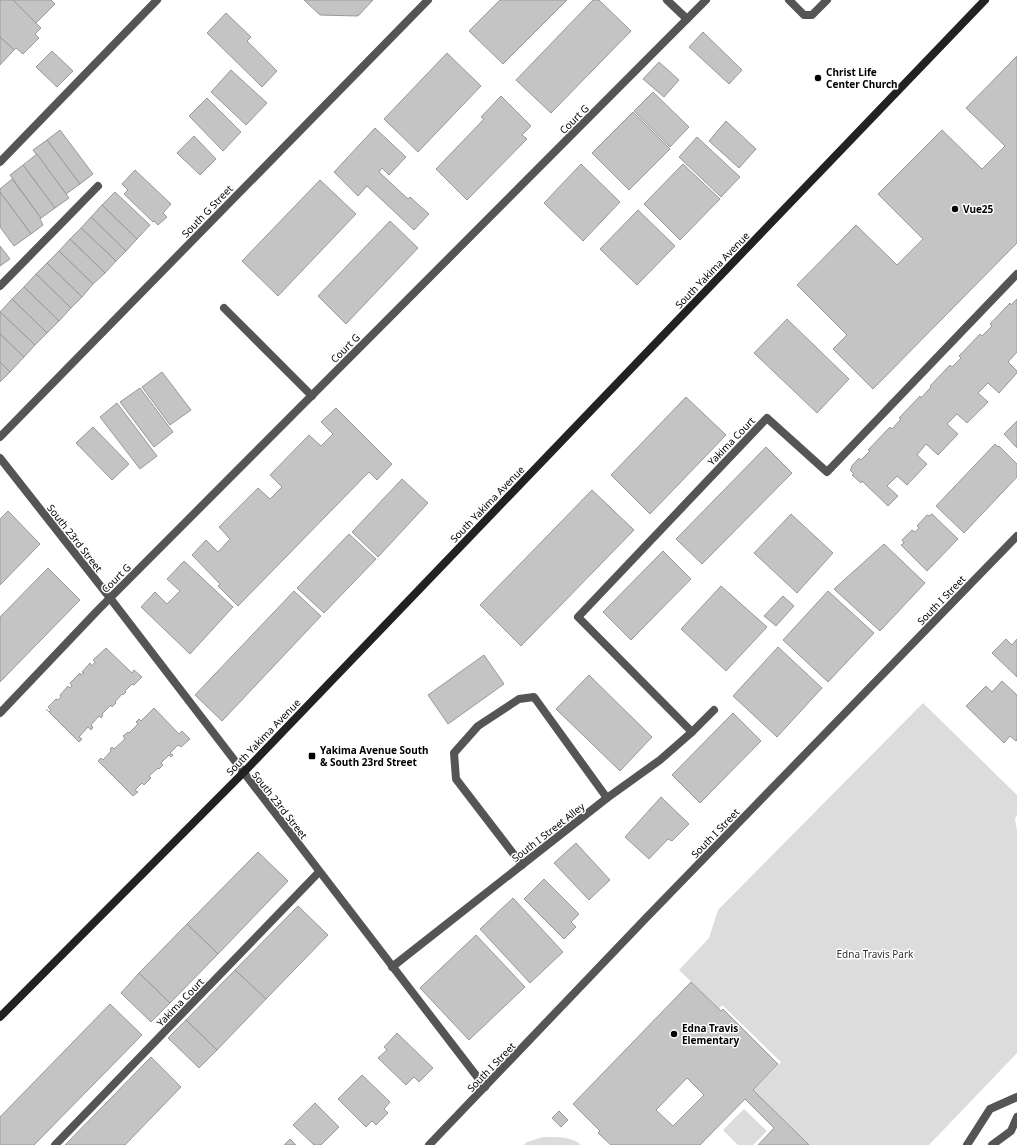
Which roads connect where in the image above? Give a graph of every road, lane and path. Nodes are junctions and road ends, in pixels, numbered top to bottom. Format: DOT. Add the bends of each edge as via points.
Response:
graph roads {
  1 [pos="158,0"];
  2 [pos="428,0"];
  3 [pos="667,0"];
  4 [pos="706,0"];
  5 [pos="789,0"];
  6 [pos="827,0"];
  7 [pos="985,0"];
  8 [pos="687,20"];
  9 [pos="0,162"];
  10 [pos="98,186"];
  11 [pos="1017,274"];
  12 [pos="0,286"];
  13 [pos="224,308"];
  14 [pos="312,396"];
  15 [pos="0,437"];
  16 [pos="0,458"];
  17 [pos="1017,536"];
  18 [pos="110,598"];
  19 [pos="714,710"];
  20 [pos="0,713"];
  21 [pos="692,732"];
  22 [pos="242,773"];
  23 [pos="607,798"];
  24 [pos="522,865"];
  25 [pos="319,872"];
  26 [pos="392,967"];
  27 [pos="0,1017"];
  28 [pos="485,1087"];
  29 [pos="1017,1097"];
  30 [pos="1017,1117"];
  31 [pos="55,1145"];
  32 [pos="429,1145"];
  33 [pos="967,1145"];
  34 [pos="992,1145"];
  1 -- 9 [label="street"];
  2 -- 15 [label="street, South G Street"];
  3 -- 8 [label="street"];
  4 -- 8 [label="street, Court G"];
  5 -- 6 [label="street" via="804,15 812,16"];
  7 -- 22 [label="main road, South Yakima Avenue"];
  8 -- 14 [label="street, Court G"];
  10 -- 12 [label="street"];
  11 -- 21 [label="street, Yakima Court" via="827,472 767,418 578,617"];
  13 -- 14 [label="street"];
  14 -- 18 [label="street, Court G"];
  16 -- 18 [label="street, South 23rd Street"];
  17 -- 28 [label="street, South I Street"];
  18 -- 20 [label="street, Court G"];
  18 -- 22 [label="street, South 23rd Street"];
  19 -- 21 [label="street, South I Street Alley"];
  21 -- 23 [label="street, South I Street Alley" via="660,760"];
  22 -- 25 [label="street, South 23rd Street"];
  22 -- 27 [label="main road, South Yakima Avenue"];
  23 -- 24 [label="street, South I Street Alley"];
  23 -- 24 [label="street" via="534,697 519,699 478,726 454,753 456,779"];
  24 -- 26 [label="street, South I Street Alley"];
  25 -- 26 [label="street, South 23rd Street"];
  25 -- 31 [label="street, Yakima Court"];
  26 -- 28 [label="street, South 23rd Street"];
  28 -- 32 [label="street, South I Street"];
  29 -- 33 [label="street" via="990,1109"];
  30 -- 34 [label="street" via="1011,1131"];
}
